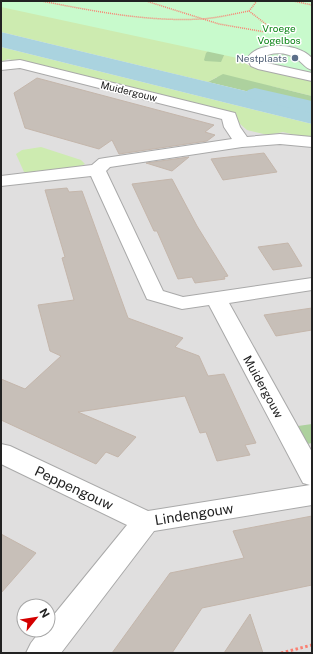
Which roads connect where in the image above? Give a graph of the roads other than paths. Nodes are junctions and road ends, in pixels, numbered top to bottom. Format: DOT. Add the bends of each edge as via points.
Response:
graph roads {
  1 [pos="1,66"];
  2 [pos="312,66"];
  3 [pos="312,77"];
  4 [pos="242,142"];
  5 [pos="312,142"];
  6 [pos="97,170"];
  7 [pos="1,182"];
  8 [pos="312,284"];
  9 [pos="215,297"];
  10 [pos="1,453"];
  11 [pos="312,476"];
  12 [pos="312,495"];
  13 [pos="146,522"];
  14 [pos="42,653"];
  1 -- 4 [label="street, Muidergouw" via="20,64 228,116"];
  2 -- 3 [label="street" via="299,54 288,51 267,51 254,58 263,66"];
  4 -- 5 [label="street" via="280,139"];
  4 -- 6 [label="street" via="105,163"];
  6 -- 7 [label="street"];
  6 -- 9 [label="street" via="154,294 182,302"];
  8 -- 9 [label="street"];
  9 -- 11 [label="street, Muidergouw"];
  10 -- 13 [label="street, Peppengouw"];
  12 -- 13 [label="street, Lindengouw"];
  13 -- 14 [label="street, Lindengouw"];
}
